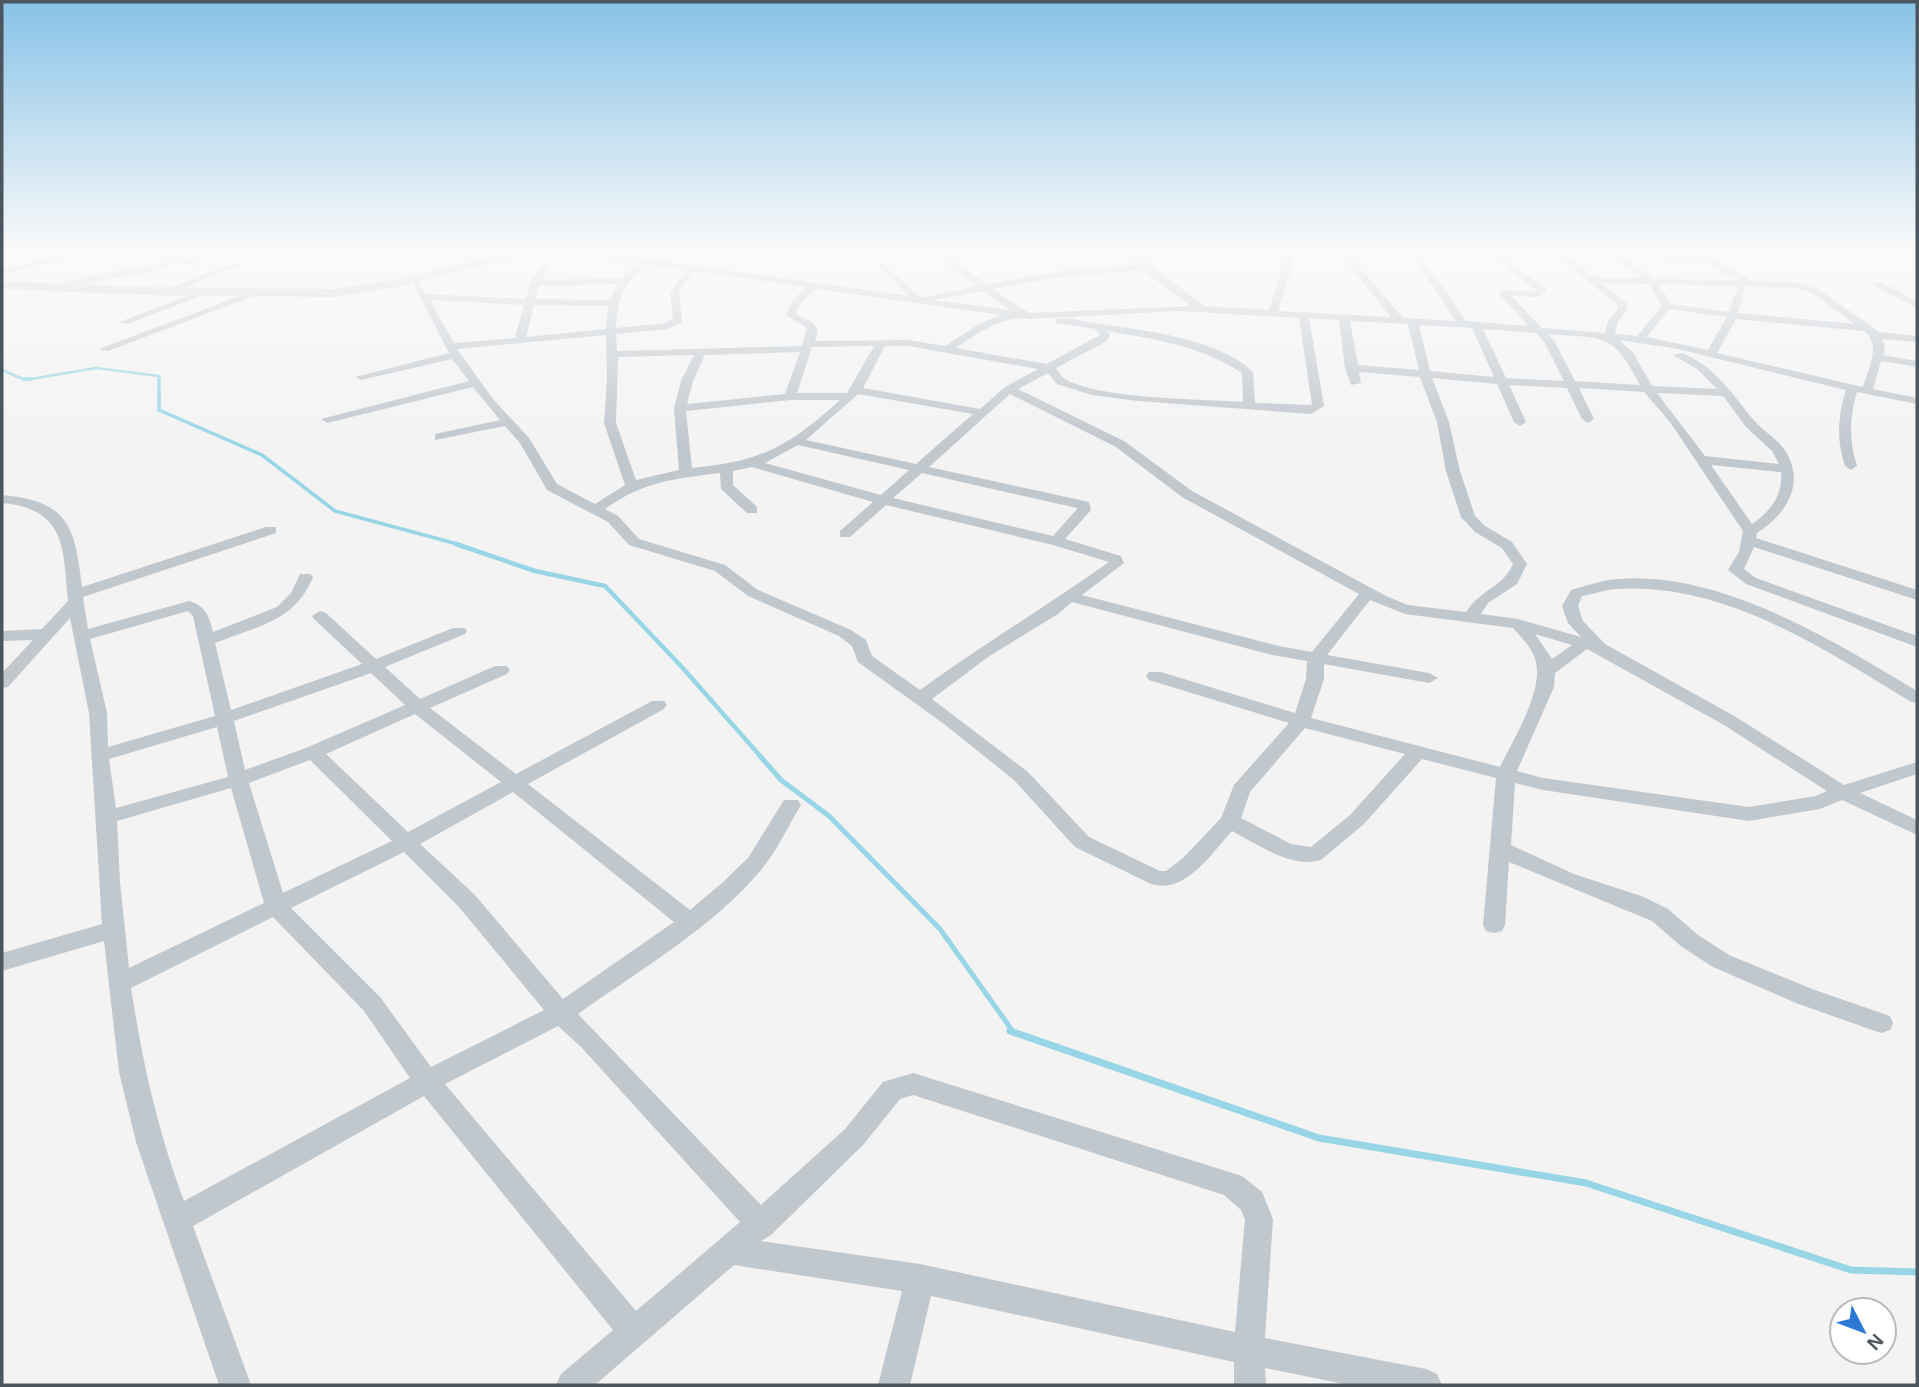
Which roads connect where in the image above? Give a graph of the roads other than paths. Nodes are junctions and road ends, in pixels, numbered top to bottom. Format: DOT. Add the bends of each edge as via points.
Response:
graph roads {
  1 [pos="138,317"];
  2 [pos="192,317"];
  3 [pos="434,317"];
  4 [pos="526,317"];
  5 [pos="610,317"];
  6 [pos="676,317"];
  7 [pos="794,317"];
  8 [pos="1018,317"];
  9 [pos="1026,317"];
  10 [pos="1303,317"];
  11 [pos="1340,317"];
  12 [pos="1344,317"];
  13 [pos="1395,317"];
  14 [pos="1458,317"];
  15 [pos="1526,317"];
  16 [pos="1616,317"];
  17 [pos="1656,317"];
  18 [pos="1730,317"];
  19 [pos="1745,317"];
  20 [pos="1850,317"];
  21 [pos="1399,321"];
  22 [pos="124,322"];
  23 [pos="1413,322"];
  24 [pos="1463,324"];
  25 [pos="1476,325"];
  26 [pos="1099,327"];
  27 [pos="1542,331"];
  28 [pos="613,332"];
  29 [pos="1872,332"];
  30 [pos="1609,337"];
  31 [pos="1634,339"];
  32 [pos="1917,339"];
  33 [pos="520,340"];
  34 [pos="882,342"];
  35 [pos="807,346"];
  36 [pos="104,349"];
  37 [pos="948,349"];
  38 [pos="452,351"];
  39 [pos="701,351"];
  40 [pos="613,354"];
  41 [pos="1711,354"];
  42 [pos="1878,357"];
  43 [pos="1917,364"];
  44 [pos="1050,368"];
  45 [pos="1351,368"];
  46 [pos="1425,374"];
  47 [pos="361,377"];
  48 [pos="1503,381"];
  49 [pos="476,383"];
  50 [pos="1355,383"];
  51 [pos="1573,384"];
  52 [pos="1852,388"];
  53 [pos="1009,389"];
  54 [pos="1648,389"];
  55 [pos="1867,391"];
  56 [pos="853,393"];
  57 [pos="1727,393"];
  58 [pos="789,397"];
  59 [pos="1917,401"];
  60 [pos="1249,407"];
  61 [pos="680,408"];
  62 [pos="985,413"];
  63 [pos="327,419"];
  64 [pos="1588,419"];
  65 [pos="509,422"];
  66 [pos="1520,422"];
  67 [pos="439,437"];
  68 [pos="795,441"];
  69 [pos="1702,460"];
  70 [pos="752,463"];
  71 [pos="1851,466"];
  72 [pos="727,467"];
  73 [pos="921,469"];
  74 [pos="1788,469"];
  75 [pos="686,472"];
  76 [pos="632,485"];
  77 [pos="2,499"];
  78 [pos="885,500"];
  79 [pos="597,509"];
  80 [pos="752,510"];
  81 [pos="271,530"];
  82 [pos="845,534"];
  83 [pos="1749,536"];
  84 [pos="1056,541"];
  85 [pos="305,577"];
  86 [pos="1369,591"];
  87 [pos="1917,595"];
  88 [pos="1069,596"];
  89 [pos="76,598"];
  90 [pos="320,616"];
  91 [pos="1472,616"];
  92 [pos="1518,624"];
  93 [pos="459,631"];
  94 [pos="46,634"];
  95 [pos="2,636"];
  96 [pos="82,636"];
  97 [pos="207,639"];
  98 [pos="1917,642"];
  99 [pos="1593,645"];
  100 [pos="1316,658"];
  101 [pos="376,667"];
  102 [pos="501,670"];
  103 [pos="1547,671"];
  104 [pos="1155,676"];
  105 [pos="1429,678"];
  106 [pos="2,682"];
  107 [pos="1917,698"];
  108 [pos="920,699"];
  109 [pos="658,705"];
  110 [pos="419,708"];
  111 [pos="1301,720"];
  112 [pos="224,721"];
  113 [pos="1419,750"];
  114 [pos="313,752"];
  115 [pos="99,756"];
  116 [pos="1917,768"];
  117 [pos="1506,774"];
  118 [pos="238,780"];
  119 [pos="515,783"];
  120 [pos="1842,792"];
  121 [pos="791,805"];
  122 [pos="107,817"];
  123 [pos="1230,821"];
  124 [pos="1917,828"];
  125 [pos="407,842"];
  126 [pos="1500,849"];
  127 [pos="276,907"];
  128 [pos="690,922"];
  129 [pos="1494,925"];
  130 [pos="114,929"];
  131 [pos="2,962"];
  132 [pos="118,983"];
  133 [pos="561,1013"];
  134 [pos="1881,1023"];
  135 [pos="427,1081"];
  136 [pos="178,1219"];
  137 [pos="761,1224"];
  138 [pos="730,1250"];
  139 [pos="920,1279"];
  140 [pos="634,1331"];
  141 [pos="1249,1350"];
  142 [pos="235,1385"];
  143 [pos="572,1385"];
  144 [pos="894,1385"];
  145 [pos="1250,1385"];
  146 [pos="1426,1385"];
  1 -- 22 [label="street"];
  2 -- 36 [label="street"];
  3 -- 38 [label="street"];
  4 -- 33 [label="street"];
  5 -- 28 [label="street"];
  6 -- 28 [label="street" via="674,324 658,328"];
  7 -- 35 [label="street" via="812,327"];
  8 -- 37 [label="street" via="983,326"];
  9 -- 26 [label="street"];
  10 -- 60 [label="street" via="1318,406 1311,410"];
  11 -- 12 [label="street"];
  12 -- 21 [label="street"];
  12 -- 45 [label="street"];
  13 -- 21 [label="street"];
  14 -- 24 [label="street"];
  15 -- 27 [label="street"];
  16 -- 30 [label="street"];
  17 -- 31 [label="street"];
  18 -- 41 [label="street"];
  19 -- 29 [label="street"];
  20 -- 29 [label="street"];
  21 -- 23 [label="street"];
  23 -- 24 [label="street"];
  23 -- 46 [label="street"];
  24 -- 25 [label="street"];
  25 -- 27 [label="street"];
  25 -- 48 [label="street"];
  26 -- 44 [label="street" via="1103,339"];
  26 -- 60 [label="street" via="1160,337 1236,363 1247,372"];
  27 -- 30 [label="street"];
  27 -- 51 [label="street"];
  28 -- 33 [label="street"];
  28 -- 40 [label="street"];
  29 -- 32 [label="street"];
  29 -- 42 [label="street" via="1880,348"];
  30 -- 31 [label="street"];
  30 -- 54 [label="street" via="1629,354"];
  31 -- 41 [label="street"];
  31 -- 57 [label="street" via="1696,361"];
  33 -- 38 [label="street"];
  34 -- 35 [label="street"];
  34 -- 37 [label="street"];
  34 -- 56 [label="street"];
  35 -- 39 [label="street"];
  35 -- 58 [label="street"];
  37 -- 44 [label="street"];
  38 -- 47 [label="street"];
  38 -- 49 [label="street"];
  39 -- 40 [label="street"];
  39 -- 61 [label="street"];
  40 -- 76 [label="street" via="608,410 616,449"];
  41 -- 52 [label="street"];
  42 -- 43 [label="street"];
  42 -- 55 [label="street"];
  44 -- 53 [label="street"];
  44 -- 60 [label="street" via="1061,382 1080,389"];
  45 -- 46 [label="street"];
  45 -- 50 [label="street"];
  46 -- 48 [label="street"];
  46 -- 91 [label="street" via="1468,517 1507,545 1520,564 1512,581 1482,600"];
  48 -- 51 [label="street"];
  48 -- 66 [label="street"];
  49 -- 63 [label="street"];
  49 -- 65 [label="street"];
  51 -- 54 [label="street"];
  51 -- 64 [label="street"];
  52 -- 55 [label="street"];
  52 -- 71 [label="street" via="1842,432"];
  53 -- 62 [label="street"];
  53 -- 86 [label="street" via="1120,443 1206,505"];
  54 -- 57 [label="street"];
  54 -- 69 [label="street"];
  55 -- 59 [label="street"];
  56 -- 58 [label="street"];
  56 -- 62 [label="street"];
  56 -- 68 [label="street"];
  57 -- 74 [label="street" via="1776,448"];
  58 -- 61 [label="street"];
  61 -- 75 [label="street"];
  62 -- 73 [label="street"];
  65 -- 67 [label="street"];
  65 -- 79 [label="street" via="552,486"];
  68 -- 70 [label="street"];
  68 -- 73 [label="street"];
  69 -- 74 [label="street"];
  69 -- 83 [label="street"];
  70 -- 72 [label="street"];
  70 -- 78 [label="street"];
  72 -- 75 [label="street"];
  72 -- 80 [label="street" via="726,486"];
  73 -- 78 [label="street"];
  73 -- 84 [label="street" via="1084,505"];
  74 -- 83 [label="street" via="1791,481 1786,497"];
  75 -- 76 [label="street"];
  76 -- 79 [label="street"];
  77 -- 89 [label="street" via="32,504 65,530"];
  78 -- 82 [label="street"];
  78 -- 84 [label="street"];
  79 -- 108 [label="street" via="634,542 720,568 753,593 845,633 860,644 864,658"];
  81 -- 89 [label="street"];
  83 -- 87 [label="street"];
  83 -- 98 [label="street" via="1736,570 1751,580"];
  84 -- 88 [label="street" via="1117,563"];
  85 -- 97 [label="street" via="298,595 283,610"];
  86 -- 91 [label="street" via="1405,609"];
  86 -- 100 [label="street"];
  88 -- 100 [label="street"];
  88 -- 108 [label="street"];
  89 -- 94 [label="street"];
  89 -- 96 [label="street"];
  90 -- 101 [label="street"];
  91 -- 92 [label="street"];
  92 -- 99 [label="street"];
  92 -- 103 [label="street" via="1542,654"];
  93 -- 101 [label="street"];
  94 -- 95 [label="street"];
  94 -- 106 [label="street"];
  96 -- 97 [label="street" via="189,606 201,616"];
  96 -- 115 [label="street" via="97,713"];
  97 -- 112 [label="street"];
  99 -- 103 [label="street"];
  99 -- 107 [label="street" via="1570,606 1576,593 1597,585 1632,583 1683,590 1758,612"];
  99 -- 120 [label="street" via="1730,721"];
  100 -- 105 [label="street"];
  100 -- 111 [label="street" via="1315,679"];
  101 -- 110 [label="street"];
  101 -- 112 [label="street"];
  102 -- 110 [label="street"];
  103 -- 117 [label="street" via="1545,687"];
  104 -- 111 [label="street"];
  108 -- 123 [label="street" via="1021,776 1082,842 1158,879 1171,878 1190,863"];
  109 -- 119 [label="street"];
  110 -- 114 [label="street"];
  110 -- 119 [label="street"];
  111 -- 113 [label="street"];
  111 -- 123 [label="street" via="1241,790"];
  112 -- 115 [label="street"];
  112 -- 118 [label="street"];
  113 -- 117 [label="street"];
  113 -- 123 [label="street" via="1376,801 1314,855 1286,850"];
  114 -- 118 [label="street"];
  114 -- 125 [label="street"];
  115 -- 122 [label="street"];
  116 -- 120 [label="street"];
  117 -- 120 [label="street" via="1579,790 1749,814 1797,808"];
  117 -- 126 [label="street"];
  118 -- 122 [label="street"];
  118 -- 127 [label="street"];
  119 -- 125 [label="street"];
  119 -- 128 [label="street"];
  120 -- 124 [label="street"];
  121 -- 128 [label="street" via="755,863"];
  122 -- 130 [label="street"];
  125 -- 127 [label="street"];
  125 -- 133 [label="street" via="467,901"];
  126 -- 129 [label="street"];
  126 -- 134 [label="street" via="1660,915 1721,961"];
  127 -- 132 [label="street"];
  127 -- 135 [label="street" via="372,1004"];
  128 -- 133 [label="street"];
  130 -- 131 [label="street"];
  130 -- 132 [label="street"];
  132 -- 136 [label="street" via="131,1072 149,1142"];
  133 -- 135 [label="street"];
  133 -- 137 [label="street"];
  135 -- 136 [label="street"];
  135 -- 140 [label="street"];
  136 -- 142 [label="street"];
  137 -- 138 [label="street"];
  137 -- 141 [label="street" via="854,1137 892,1090 913,1084 935,1089 1232,1185 1252,1201 1259,1219"];
  138 -- 139 [label="street"];
  138 -- 140 [label="street"];
  139 -- 141 [label="street"];
  139 -- 144 [label="street"];
  140 -- 143 [label="street"];
  141 -- 145 [label="street"];
  141 -- 146 [label="street"];
}
